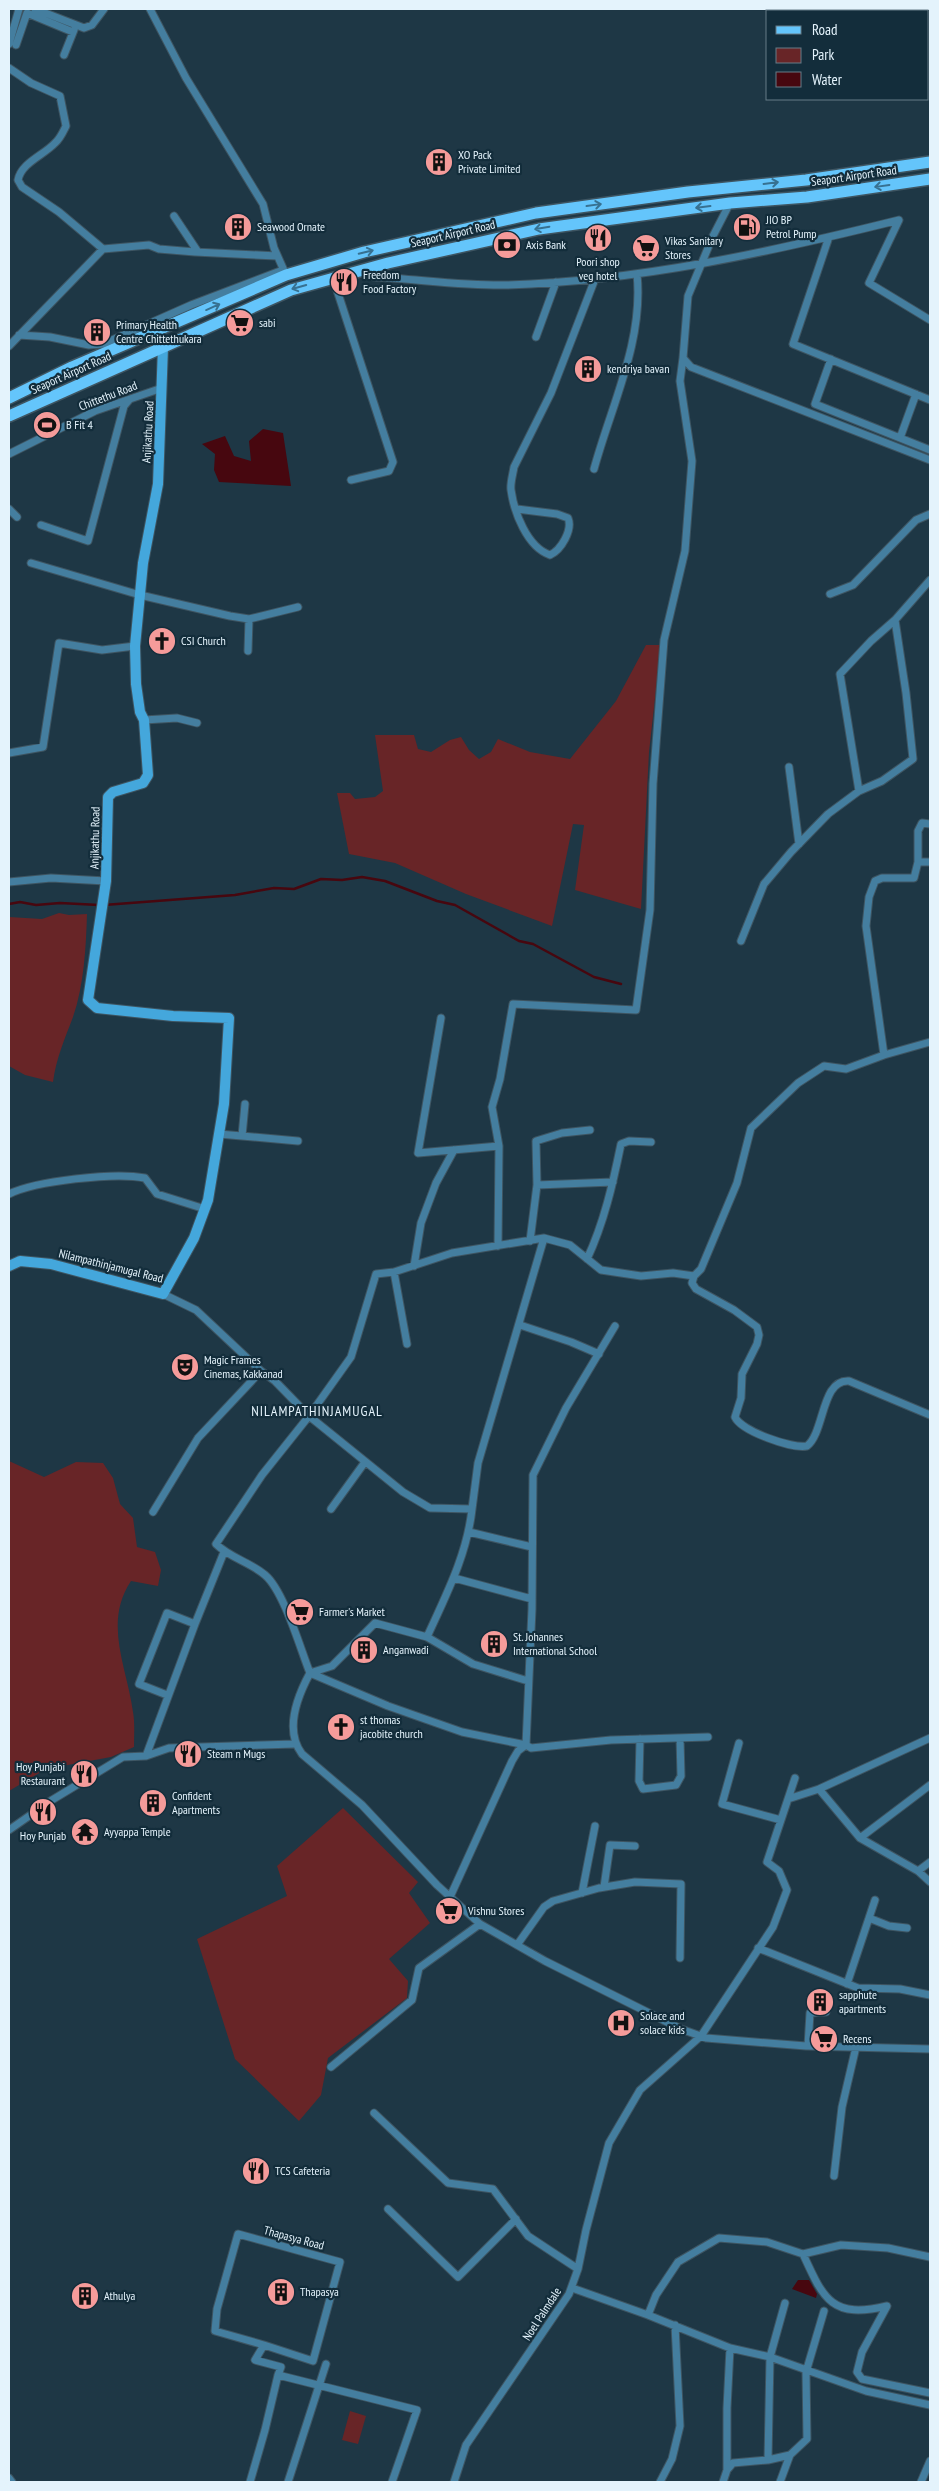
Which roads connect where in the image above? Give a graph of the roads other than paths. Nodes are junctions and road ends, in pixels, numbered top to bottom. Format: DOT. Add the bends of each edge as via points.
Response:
graph roads {
  1 [pos="19,9"];
  2 [pos="35,9"];
  3 [pos="104,9"];
  4 [pos="150,9"];
  5 [pos="74,28"];
  6 [pos="12,44"];
  7 [pos="64,55"];
  8 [pos="9,68"];
  9 [pos="930,162"];
  10 [pos="930,179"];
  11 [pos="730,203"];
  12 [pos="174,216"];
  13 [pos="829,237"];
  14 [pos="102,249"];
  15 [pos="198,252"];
  16 [pos="277,256"];
  17 [pos="701,264"];
  18 [pos="355,271"];
  19 [pos="286,272"];
  20 [pos="637,274"];
  21 [pos="333,278"];
  22 [pos="594,279"];
  23 [pos="556,282"];
  24 [pos="930,320"];
  25 [pos="19,335"];
  26 [pos="536,337"];
  27 [pos="9,346"];
  28 [pos="163,347"];
  29 [pos="684,358"];
  30 [pos="831,359"];
  31 [pos="162,388"];
  32 [pos="916,394"];
  33 [pos="9,398"];
  34 [pos="130,400"];
  35 [pos="930,400"];
  36 [pos="9,416"];
  37 [pos="900,438"];
  38 [pos="930,450"];
  39 [pos="9,454"];
  40 [pos="930,460"];
  41 [pos="594,469"];
  42 [pos="351,480"];
  43 [pos="9,509"];
  44 [pos="517,509"];
  45 [pos="930,514"];
  46 [pos="17,517"];
  47 [pos="41,525"];
  48 [pos="31,563"];
  49 [pos="930,580"];
  50 [pos="830,594"];
  51 [pos="140,595"];
  52 [pos="298,608"];
  53 [pos="249,619"];
  54 [pos="895,620"];
  55 [pos="135,646"];
  56 [pos="248,651"];
  57 [pos="144,720"];
  58 [pos="198,722"];
  59 [pos="9,753"];
  60 [pos="789,767"];
  61 [pos="859,790"];
  62 [pos="930,824"];
  63 [pos="799,844"];
  64 [pos="918,862"];
  65 [pos="930,862"];
  66 [pos="106,881"];
  67 [pos="9,882"];
  68 [pos="741,940"];
  69 [pos="441,1018"];
  70 [pos="930,1042"];
  71 [pos="884,1055"];
  72 [pos="245,1104"];
  73 [pos="590,1130"];
  74 [pos="219,1134"];
  75 [pos="242,1136"];
  76 [pos="298,1141"];
  77 [pos="651,1142"];
  78 [pos="499,1146"];
  79 [pos="454,1150"];
  80 [pos="213,1169"];
  81 [pos="613,1182"];
  82 [pos="537,1185"];
  83 [pos="9,1194"];
  84 [pos="205,1209"];
  85 [pos="544,1238"];
  86 [pos="530,1241"];
  87 [pos="498,1246"];
  88 [pos="587,1259"];
  89 [pos="9,1266"];
  90 [pos="414,1266"];
  91 [pos="394,1272"];
  92 [pos="694,1276"];
  93 [pos="163,1294"];
  94 [pos="520,1325"];
  95 [pos="614,1326"];
  96 [pos="407,1344"];
  97 [pos="599,1354"];
  98 [pos="261,1371"];
  99 [pos="930,1415"];
  100 [pos="309,1416"];
  101 [pos="365,1462"];
  102 [pos="331,1509"];
  103 [pos="472,1509"];
  104 [pos="153,1512"];
  105 [pos="469,1532"];
  106 [pos="532,1547"];
  107 [pos="224,1552"];
  108 [pos="454,1578"];
  109 [pos="532,1599"];
  110 [pos="195,1624"];
  111 [pos="427,1636"];
  112 [pos="310,1673"];
  113 [pos="528,1680"];
  114 [pos="167,1695"];
  115 [pos="708,1737"];
  116 [pos="680,1738"];
  117 [pos="930,1738"];
  118 [pos="640,1739"];
  119 [pos="739,1743"];
  120 [pos="294,1744"];
  121 [pos="526,1744"];
  122 [pos="146,1756"];
  123 [pos="795,1778"];
  124 [pos="930,1785"];
  125 [pos="819,1789"];
  126 [pos="788,1799"];
  127 [pos="781,1820"];
  128 [pos="595,1826"];
  129 [pos="9,1830"];
  130 [pos="860,1838"];
  131 [pos="635,1846"];
  132 [pos="930,1862"];
  133 [pos="918,1872"];
  134 [pos="930,1882"];
  135 [pos="604,1887"];
  136 [pos="582,1893"];
  137 [pos="450,1897"];
  138 [pos="875,1900"];
  139 [pos="869,1918"];
  140 [pos="480,1924"];
  141 [pos="908,1928"];
  142 [pos="517,1945"];
  143 [pos="758,1948"];
  144 [pos="680,1958"];
  145 [pos="847,1984"];
  146 [pos="930,1995"];
  147 [pos="826,2012"];
  148 [pos="701,2036"];
  149 [pos="808,2046"];
  150 [pos="856,2047"];
  151 [pos="930,2049"];
  152 [pos="331,2067"];
  153 [pos="374,2114"];
  154 [pos="834,2176"];
  155 [pos="388,2209"];
  156 [pos="516,2219"];
  157 [pos="803,2254"];
  158 [pos="930,2257"];
  159 [pos="578,2269"];
  160 [pos="572,2288"];
  161 [pos="784,2303"];
  162 [pos="824,2311"];
  163 [pos="648,2315"];
  164 [pos="675,2325"];
  165 [pos="264,2345"];
  166 [pos="730,2348"];
  167 [pos="770,2357"];
  168 [pos="326,2364"];
  169 [pos="806,2372"];
  170 [pos="278,2375"];
  171 [pos="318,2385"];
  172 [pos="930,2393"];
  173 [pos="930,2405"];
  174 [pos="790,2455"];
  175 [pos="768,2460"];
  176 [pos="930,2461"];
  177 [pos="727,2470"];
  178 [pos="9,2478"];
  179 [pos="12,2482"];
  180 [pos="250,2482"];
  181 [pos="288,2482"];
  182 [pos="392,2482"];
  183 [pos="454,2482"];
  184 [pos="660,2482"];
  185 [pos="723,2482"];
  186 [pos="780,2482"];
  187 [pos="921,2482"];
  1 -- 6 [label="street"];
  2 -- 5 [label="street"];
  3 -- 5 [label="street" via="92,25"];
  4 -- 16 [label="street" via="186,78 263,204"];
  5 -- 6 [label="street" via="27,13"];
  5 -- 7 [label="street"];
  8 -- 14 [label="street" via="31,83 60,96 66,126 56,143 32,161 18,180 22,187 59,212"];
  19 -- 9 [label="main road, Seaport Airport Road, one-way" via="536,213"];
  10 -- 11 [label="main road, Seaport Airport Road, one-way" via="807,197"];
  11 -- 17 [label="street"];
  11 -- 18 [label="main road, Seaport Airport Road, one-way" via="539,229"];
  12 -- 15 [label="street"];
  13 -- 17 [label="street"];
  13 -- 24 [label="street" via="899,220 869,283"];
  13 -- 30 [label="street" via="793,344"];
  14 -- 15 [label="street" via="150,245 159,249"];
  14 -- 25 [label="street"];
  15 -- 16 [label="street"];
  16 -- 19 [label="street"];
  17 -- 20 [label="street"];
  17 -- 29 [label="street" via="688,296"];
  18 -- 21 [label="main road, Seaport Airport Road"];
  18 -- 23 [label="street" via="374,277 493,285"];
  19 -- 25 [label="street" via="191,306 103,344"];
  33 -- 19 [label="main road, Seaport Airport Road, one-way"];
  20 -- 22 [label="street"];
  20 -- 41 [label="street" via="639,292 629,353"];
  21 -- 28 [label="main road, Seaport Airport Road, one-way" via="291,290"];
  21 -- 42 [label="street" via="393,462 389,471"];
  22 -- 23 [label="street"];
  22 -- 44 [label="street" via="551,393 514,467 511,490"];
  23 -- 26 [label="street"];
  25 -- 27 [label="street"];
  28 -- 31 [label="street, Anjikathu Road"];
  28 -- 36 [label="main road, Seaport Airport Road"];
  29 -- 40 [label="street" via="691,367"];
  29 -- 78 [label="street" via="680,381 692,460 685,551 664,640 653,784 650,910 636,1010 513,1004 492,1107"];
  30 -- 32 [label="street"];
  30 -- 37 [label="street" via="815,404"];
  31 -- 34 [label="street, Chittethu Road"];
  31 -- 51 [label="street, Anjikathu Road" via="158,484"];
  32 -- 35 [label="street"];
  32 -- 37 [label="street"];
  34 -- 39 [label="street, Chittethu Road" via="95,411"];
  34 -- 47 [label="street" via="124,406 88,541"];
  37 -- 38 [label="street"];
  43 -- 46 [label="street"];
  44 -- 44 [label="street" via="533,543 544,552 554,553 566,536 570,525 568,518"];
  45 -- 50 [label="street" via="916,520 853,585"];
  48 -- 51 [label="street"];
  49 -- 54 [label="street"];
  51 -- 53 [label="street"];
  51 -- 55 [label="street, Anjikathu Road"];
  52 -- 53 [label="street"];
  53 -- 56 [label="street"];
  54 -- 61 [label="street" via="840,674"];
  54 -- 61 [label="street" via="913,759 882,781"];
  55 -- 57 [label="street, Anjikathu Road" via="136,684"];
  55 -- 59 [label="street" via="102,650 59,643 43,747"];
  57 -- 58 [label="street" via="177,718"];
  57 -- 66 [label="street, Anjikathu Road" via="148,775 143,783 113,792 108,797"];
  60 -- 63 [label="street"];
  61 -- 63 [label="street" via="828,814"];
  62 -- 64 [label="street" via="922,823 918,831"];
  63 -- 68 [label="street" via="764,884"];
  64 -- 65 [label="street"];
  64 -- 71 [label="street" via="914,878 882,878 875,881 869,897 866,926"];
  66 -- 67 [label="street" via="51,878"];
  66 -- 74 [label="street, Anjikathu Road" via="90,1003 97,1008 230,1019"];
  69 -- 79 [label="street" via="418,1153"];
  70 -- 71 [label="street"];
  71 -- 92 [label="street" via="846,1069 824,1066 798,1083 751,1128 737,1183 701,1268"];
  72 -- 75 [label="street"];
  73 -- 82 [label="street" via="562,1133 536,1141"];
  74 -- 75 [label="street"];
  74 -- 80 [label="street, Anjikathu Road"];
  75 -- 76 [label="street"];
  77 -- 81 [label="street" via="621,1144"];
  78 -- 79 [label="street"];
  78 -- 87 [label="street"];
  79 -- 90 [label="street" via="436,1183 421,1223"];
  80 -- 84 [label="street, Nilampathinjamugal Road"];
  81 -- 82 [label="street"];
  81 -- 88 [label="street"];
  82 -- 86 [label="street"];
  83 -- 84 [label="street" via="25,1186 135,1176 145,1178 157,1194"];
  84 -- 93 [label="street, Nilampathinjamugal Road" via="194,1238"];
  85 -- 86 [label="street"];
  85 -- 88 [label="street" via="570,1245"];
  85 -- 94 [label="street"];
  86 -- 87 [label="street"];
  87 -- 90 [label="street" via="452,1253"];
  88 -- 92 [label="street" via="601,1270 641,1276 673,1273"];
  89 -- 93 [label="street, Nilampathinjamugal Road" via="20,1261 51,1264"];
  90 -- 91 [label="street"];
  91 -- 96 [label="street"];
  91 -- 100 [label="street" via="376,1274 351,1357"];
  92 -- 99 [label="street" via="692,1283 696,1289 757,1327 757,1344 742,1374 742,1398 735,1417 744,1427 773,1439 807,1446 814,1437 834,1386 843,1380"];
  93 -- 98 [label="street" via="196,1310"];
  94 -- 97 [label="street"];
  94 -- 103 [label="street" via="478,1463"];
  95 -- 97 [label="street"];
  97 -- 106 [label="street" via="566,1408 533,1475"];
  98 -- 100 [label="street"];
  98 -- 104 [label="street" via="198,1438"];
  100 -- 101 [label="street"];
  100 -- 107 [label="street" via="262,1475 220,1537 216,1544"];
  101 -- 102 [label="street"];
  101 -- 103 [label="street" via="403,1492 430,1508"];
  103 -- 105 [label="street"];
  105 -- 106 [label="street"];
  105 -- 108 [label="street"];
  106 -- 109 [label="street"];
  107 -- 110 [label="street"];
  107 -- 112 [label="street" via="265,1575 279,1592"];
  108 -- 109 [label="street"];
  108 -- 111 [label="street"];
  109 -- 113 [label="street"];
  110 -- 114 [label="street"];
  110 -- 114 [label="street" via="167,1612 139,1684"];
  111 -- 112 [label="street" via="375,1623 332,1666"];
  111 -- 113 [label="street" via="473,1664"];
  112 -- 120 [label="street" via="299,1694 292,1732"];
  112 -- 121 [label="street" via="388,1706 462,1732"];
  113 -- 121 [label="street"];
  114 -- 122 [label="street"];
  115 -- 116 [label="street"];
  116 -- 118 [label="street"];
  116 -- 118 [label="street" via="679,1782 643,1789 639,1781"];
  117 -- 125 [label="street"];
  118 -- 121 [label="street" via="531,1748"];
  119 -- 127 [label="street" via="722,1804"];
  120 -- 122 [label="street" via="170,1748"];
  120 -- 137 [label="street" via="362,1805"];
  121 -- 137 [label="street" via="512,1761"];
  122 -- 129 [label="street" via="123,1757"];
  123 -- 126 [label="street"];
  124 -- 130 [label="street"];
  125 -- 126 [label="street"];
  125 -- 130 [label="street"];
  126 -- 127 [label="street"];
  127 -- 143 [label="street, Noel Palmdale" via="767,1862 779,1871 787,1890 773,1927"];
  128 -- 136 [label="street"];
  130 -- 133 [label="street"];
  131 -- 135 [label="street" via="610,1845"];
  132 -- 133 [label="street"];
  133 -- 134 [label="street"];
  135 -- 136 [label="street"];
  135 -- 144 [label="street" via="635,1882 681,1884"];
  136 -- 142 [label="street" via="544,1907"];
  137 -- 140 [label="street"];
  138 -- 139 [label="street"];
  139 -- 141 [label="street" via="889,1926"];
  139 -- 145 [label="street"];
  140 -- 142 [label="street"];
  140 -- 152 [label="street" via="419,1968 412,2000"];
  142 -- 148 [label="street"];
  143 -- 145 [label="street"];
  143 -- 148 [label="street, Noel Palmdale"];
  145 -- 146 [label="street" via="858,1988 900,1989"];
  147 -- 149 [label="street" via="810,2013"];
  148 -- 149 [label="street"];
  148 -- 159 [label="street, Noel Palmdale" via="640,2090 609,2143"];
  149 -- 150 [label="street"];
  150 -- 151 [label="street"];
  150 -- 154 [label="street" via="842,2108"];
  153 -- 156 [label="street" via="448,2183 493,2189"];
  155 -- 156 [label="street" via="458,2277"];
  156 -- 159 [label="street" via="528,2236"];
  157 -- 158 [label="street" via="841,2245 888,2248"];
  157 -- 163 [label="street" via="767,2242 719,2238 678,2262 656,2295"];
  157 -- 172 [label="street" via="820,2292 839,2309 864,2312 887,2306 862,2352 856,2372 862,2379"];
  159 -- 160 [label="street, Noel Palmdale"];
  160 -- 163 [label="street"];
  160 -- 183 [label="street, Noel Palmdale" via="466,2445"];
  161 -- 167 [label="street"];
  162 -- 169 [label="street"];
  163 -- 164 [label="street"];
  164 -- 166 [label="street"];
  164 -- 184 [label="street" via="680,2426 672,2459"];
  165 -- 165 [label="street, Thapasya Road" via="215,2331 217,2309 238,2234 340,2262 313,2361"];
  165 -- 170 [label="street" via="256,2360 281,2367"];
  166 -- 167 [label="street"];
  166 -- 177 [label="street"];
  167 -- 169 [label="street"];
  167 -- 175 [label="street"];
  168 -- 171 [label="street"];
  169 -- 173 [label="street" via="866,2391"];
  169 -- 174 [label="street" via="807,2439"];
  170 -- 171 [label="street"];
  170 -- 180 [label="street"];
  171 -- 181 [label="street"];
  171 -- 182 [label="street" via="417,2410"];
  174 -- 175 [label="street"];
  174 -- 186 [label="street"];
  175 -- 177 [label="street" via="733,2463"];
  176 -- 187 [label="street"];
  177 -- 185 [label="street"];
  178 -- 179 [label="street"];
}
